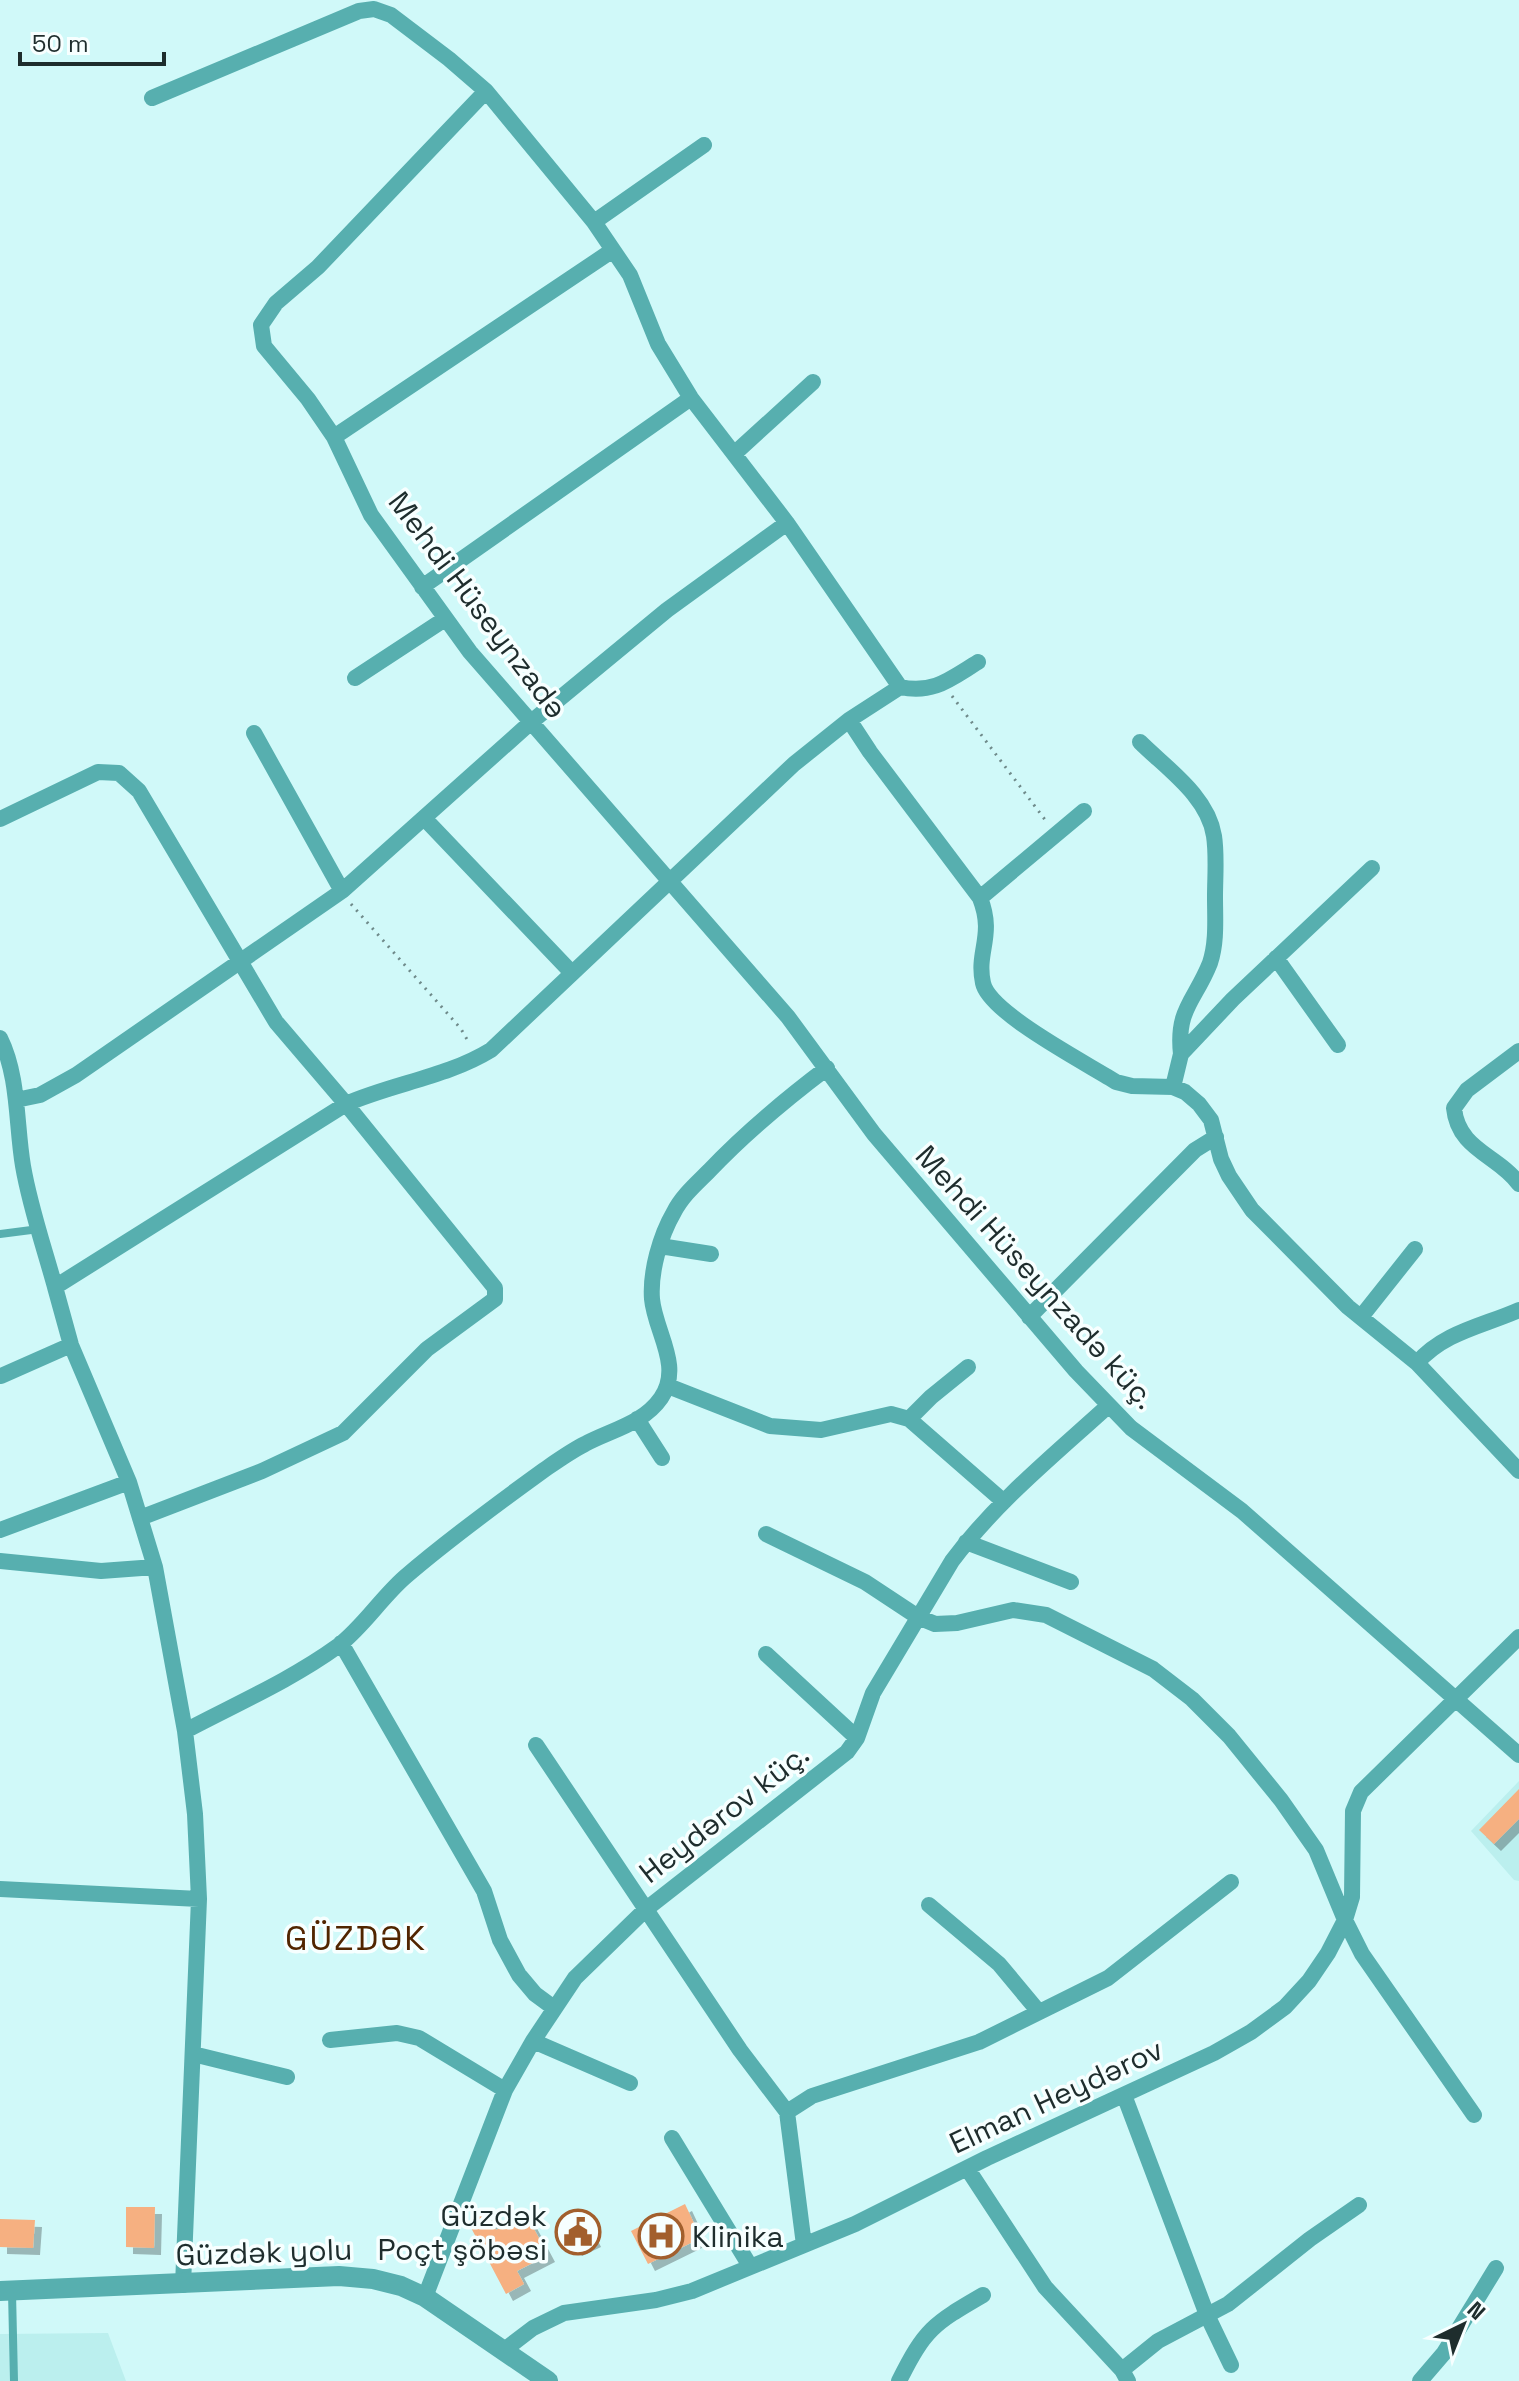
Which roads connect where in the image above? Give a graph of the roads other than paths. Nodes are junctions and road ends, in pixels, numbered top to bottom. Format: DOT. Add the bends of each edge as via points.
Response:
graph roads {
  1 [pos="486,91"];
  2 [pos="152,98"];
  3 [pos="704,145"];
  4 [pos="594,222"];
  5 [pos="613,250"];
  6 [pos="813,382"];
  7 [pos="691,398"];
  8 [pos="334,437"];
  9 [pos="734,454"];
  10 [pos="787,523"];
  11 [pos="422,587"];
  12 [pos="445,619"];
  13 [pos="978,662"];
  14 [pos="355,678"];
  15 [pos="900,687"];
  16 [pos="849,720"];
  17 [pos="530,723"];
  18 [pos="254,733"];
  19 [pos="1140,742"];
  20 [pos="1084,811"];
  21 [pos="0,819"];
  22 [pos="425,819"];
  23 [pos="1372,868"];
  24 [pos="669,883"];
  25 [pos="342,891"];
  26 [pos="980,898"];
  27 [pos="1276,958"];
  28 [pos="239,963"];
  29 [pos="572,973"];
  30 [pos="0,1038"];
  31 [pos="1338,1045"];
  32 [pos="1519,1051"];
  33 [pos="1181,1054"];
  34 [pos="827,1068"];
  35 [pos="1173,1087"];
  36 [pos="16,1100"];
  37 [pos="346,1104"];
  38 [pos="1216,1137"];
  39 [pos="1519,1184"];
  40 [pos="39,1229"];
  41 [pos="0,1234"];
  42 [pos="660,1246"];
  43 [pos="1415,1249"];
  44 [pos="711,1254"];
  45 [pos="55,1287"];
  46 [pos="1518,1312"];
  47 [pos="1029,1317"];
  48 [pos="1361,1317"];
  49 [pos="71,1345"];
  50 [pos="1417,1363"];
  51 [pos="968,1367"];
  52 [pos="1,1376"];
  53 [pos="668,1386"];
  54 [pos="1108,1406"];
  55 [pos="637,1419"];
  56 [pos="909,1419"];
  57 [pos="662,1458"];
  58 [pos="1519,1471"];
  59 [pos="129,1482"];
  60 [pos="1003,1501"];
  61 [pos="140,1518"];
  62 [pos="0,1530"];
  63 [pos="766,1534"];
  64 [pos="966,1542"];
  65 [pos="0,1561"];
  66 [pos="155,1567"];
  67 [pos="1071,1582"];
  68 [pos="918,1617"];
  69 [pos="1519,1637"];
  70 [pos="341,1643"];
  71 [pos="766,1654"];
  72 [pos="1456,1700"];
  73 [pos="185,1731"];
  74 [pos="857,1738"];
  75 [pos="536,1745"];
  76 [pos="1519,1755"];
  77 [pos="1231,1882"];
  78 [pos="0,1889"];
  79 [pos="199,1899"];
  80 [pos="929,1905"];
  81 [pos="645,1910"];
  82 [pos="1345,1920"];
  83 [pos="554,2008"];
  84 [pos="1039,2012"];
  85 [pos="330,2040"];
  86 [pos="533,2041"];
  87 [pos="193,2054"];
  88 [pos="287,2077"];
  89 [pos="630,2083"];
  90 [pos="505,2090"];
  91 [pos="1124,2095"];
  92 [pos="787,2112"];
  93 [pos="1474,2115"];
  94 [pos="672,2138"];
  95 [pos="967,2168"];
  96 [pos="1359,2205"];
  97 [pos="804,2245"];
  98 [pos="750,2266"];
  99 [pos="1496,2268"];
  100 [pos="183,2285"];
  101 [pos="6,2291"];
  102 [pos="983,2295"];
  103 [pos="425,2297"];
  104 [pos="1207,2315"];
  105 [pos="503,2351"];
  106 [pos="1231,2365"];
  107 [pos="1125,2375"];
  108 [pos="14,2381"];
  109 [pos="548,2381"];
  110 [pos="899,2381"];
  111 [pos="1420,2381"];
  1 -- 2 [label="street" via="391,15 374,9"];
  1 -- 4 [label="street"];
  1 -- 8 [label="street, Mehdi Hüseynzadə" via="318,267 276,303 261,325 264,346"];
  3 -- 4 [label="street"];
  4 -- 5 [label="street"];
  5 -- 7 [label="street" via="630,275 658,344"];
  5 -- 8 [label="street"];
  6 -- 9 [label="street"];
  7 -- 9 [label="street"];
  7 -- 11 [label="street"];
  8 -- 11 [label="street, Mehdi Hüseynzadə" via="371,515"];
  9 -- 10 [label="street"];
  10 -- 15 [label="street"];
  10 -- 17 [label="street" via="667,610"];
  11 -- 12 [label="street, Mehdi Hüseynzadə"];
  12 -- 14 [label="street"];
  12 -- 17 [label="street, Mehdi Hüseynzadə"];
  13 -- 15 [label="street" via="928,689"];
  15 -- 16 [label="street"];
  16 -- 24 [label="street" via="794,764"];
  16 -- 26 [label="street"];
  17 -- 22 [label="street"];
  17 -- 24 [label="street, Mehdi Hüseynzadə"];
  18 -- 25 [label="street"];
  19 -- 33 [label="street" via="1197,798 1214,835 1216,935 1210,962 1181,1020"];
  20 -- 26 [label="street"];
  21 -- 28 [label="street" via="98,772 119,773 139,791"];
  22 -- 25 [label="street"];
  22 -- 29 [label="street"];
  23 -- 27 [label="street"];
  24 -- 29 [label="street"];
  24 -- 34 [label="street, Mehdi Hüseynzadə küç."];
  25 -- 28 [label="street"];
  26 -- 35 [label="street" via="988,931 981,971 990,999 1116,1082"];
  27 -- 31 [label="street"];
  27 -- 33 [label="street"];
  28 -- 36 [label="street" via="76,1075 40,1095"];
  28 -- 37 [label="street" via="276,1022"];
  29 -- 37 [label="street" via="479,1058"];
  30 -- 36 [label="street"];
  32 -- 39 [label="street" via="1467,1090 1454,1108 1472,1146"];
  33 -- 35 [label="street"];
  34 -- 42 [label="street" via="687,1193"];
  34 -- 47 [label="street, Mehdi Hüseynzadə küç." via="874,1134"];
  35 -- 38 [label="street" via="1199,1104"];
  36 -- 40 [label="street" via="23,1169"];
  37 -- 45 [label="street"];
  37 -- 61 [label="street" via="495,1288 495,1299 427,1349 343,1433"];
  38 -- 47 [label="street" via="1195,1150"];
  38 -- 48 [label="street" via="1221,1159 1252,1210"];
  40 -- 41 [label="lane"];
  40 -- 45 [label="street"];
  42 -- 44 [label="street"];
  42 -- 53 [label="street" via="652,1302 670,1365"];
  43 -- 48 [label="street"];
  45 -- 49 [label="street"];
  46 -- 50 [label="street" via="1473,1325 1426,1352"];
  47 -- 54 [label="street, Mehdi Hüseynzadə küç."];
  48 -- 50 [label="street"];
  49 -- 52 [label="street"];
  49 -- 59 [label="street"];
  50 -- 58 [label="street"];
  51 -- 56 [label="street"];
  53 -- 55 [label="street" via="652,1409"];
  53 -- 56 [label="street" via="770,1426 821,1430 891,1414"];
  54 -- 60 [label="street, Heydərov küç."];
  54 -- 72 [label="street, Mehdi Hüseynzadə küç." via="1242,1511"];
  55 -- 57 [label="street"];
  55 -- 70 [label="street" via="584,1444 483,1517 404,1578"];
  56 -- 60 [label="street"];
  59 -- 61 [label="street"];
  59 -- 62 [label="street"];
  60 -- 64 [label="street, Heydərov küç."];
  61 -- 66 [label="street"];
  63 -- 68 [label="street" via="865,1582"];
  64 -- 67 [label="street"];
  64 -- 68 [label="street, Heydərov küç."];
  65 -- 66 [label="street" via="101,1571"];
  66 -- 73 [label="street"];
  68 -- 74 [label="street, Heydərov küç." via="873,1693"];
  68 -- 82 [label="street" via="935,1624 1013,1610 1046,1615 1153,1669 1229,1736 1281,1800 1316,1850"];
  69 -- 72 [label="street, Elman Heydərov"];
  70 -- 73 [label="street"];
  70 -- 83 [label="street" via="484,1891 500,1940 519,1975"];
  71 -- 74 [label="street"];
  72 -- 76 [label="street, Mehdi Hüseynzadə küç."];
  72 -- 82 [label="street, Elman Heydərov" via="1361,1792 1353,1811 1352,1897"];
  73 -- 79 [label="street"];
  74 -- 81 [label="street, Heydərov küç." via="833,1765"];
  75 -- 81 [label="street"];
  77 -- 84 [label="street" via="1108,1978"];
  78 -- 79 [label="street"];
  79 -- 87 [label="street"];
  80 -- 84 [label="street" via="999,1964"];
  81 -- 83 [label="street, Heydərov küç." via="575,1978"];
  81 -- 92 [label="street"];
  82 -- 91 [label="street, Elman Heydərov" via="1309,1981 1285,2007 1214,2053"];
  82 -- 93 [label="street" via="1362,1954"];
  83 -- 86 [label="street, Heydərov küç."];
  84 -- 92 [label="street" via="979,2042 812,2096"];
  85 -- 90 [label="street" via="397,2033 419,2038"];
  86 -- 89 [label="street"];
  86 -- 90 [label="street, Heydərov küç."];
  87 -- 88 [label="street"];
  87 -- 100 [label="street"];
  90 -- 103 [label="street, Heydərov küç."];
  91 -- 95 [label="street, Elman Heydərov"];
  91 -- 104 [label="street"];
  92 -- 97 [label="street"];
  94 -- 98 [label="street"];
  95 -- 97 [label="street, Elman Heydərov"];
  95 -- 107 [label="street" via="1045,2287"];
  96 -- 104 [label="street"];
  97 -- 98 [label="street, Elman Heydərov"];
  98 -- 105 [label="street, Elman Heydərov" via="656,2300 564,2313"];
  99 -- 111 [label="street" via="1444,2353"];
  100 -- 101 [label="street, Güzdək yolu"];
  100 -- 103 [label="street, Güzdək yolu" via="339,2276 373,2279"];
  101 -- 108 [label="lane"];
  102 -- 110 [label="street" via="928,2331"];
  103 -- 105 [label="street, Güzdək yolu"];
  104 -- 106 [label="street"];
  104 -- 107 [label="street" via="1158,2341"];
  105 -- 109 [label="street, Güzdək yolu"];
}
